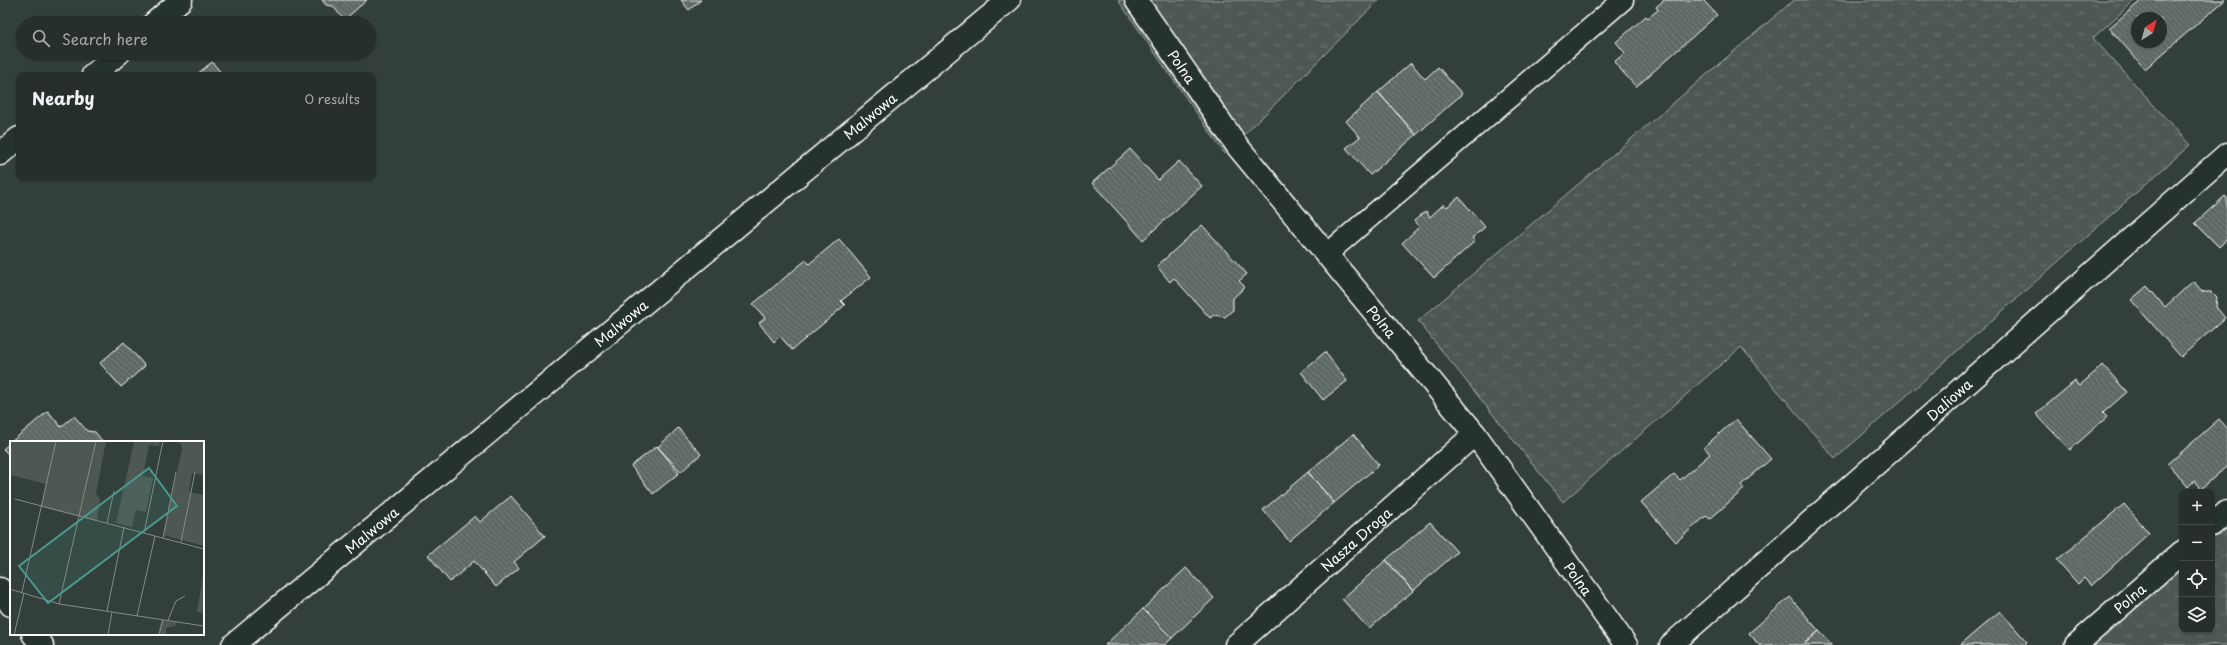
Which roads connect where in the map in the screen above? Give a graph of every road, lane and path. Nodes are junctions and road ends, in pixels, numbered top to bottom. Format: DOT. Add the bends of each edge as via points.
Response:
graph roads {
  1 [pos="181,0"];
  2 [pos="1009,0"];
  3 [pos="1136,0"];
  4 [pos="1623,0"];
  5 [pos="162,16"];
  6 [pos="111,60"];
  7 [pos="97,72"];
  8 [pos="16,141"];
  9 [pos="0,154"];
  10 [pos="2227,154"];
  11 [pos="1327,254"];
  12 [pos="1475,434"];
  13 [pos="2227,512"];
  14 [pos="2215,522"];
  15 [pos="2179,555"];
  16 [pos="0,589"];
  17 [pos="10,604"];
  18 [pos="34,635"];
  19 [pos="42,645"];
  20 [pos="233,645"];
  21 [pos="1236,645"];
  22 [pos="1626,645"];
  23 [pos="1671,645"];
  24 [pos="2076,645"];
  1 -- 5 [label="street"];
  2 -- 20 [label="street, Malwowa"];
  3 -- 11 [label="street, Polna" via="1238,147"];
  4 -- 11 [label="lane"];
  6 -- 7 [label="street"];
  8 -- 9 [label="street"];
  10 -- 23 [label="street, Daliowa"];
  11 -- 12 [label="street, Polna"];
  12 -- 21 [label="street, Nasza Droga"];
  12 -- 22 [label="street, Polna"];
  13 -- 14 [label="street"];
  15 -- 24 [label="street, Polna"];
  16 -- 17 [label="street"];
  18 -- 19 [label="street"];
}
